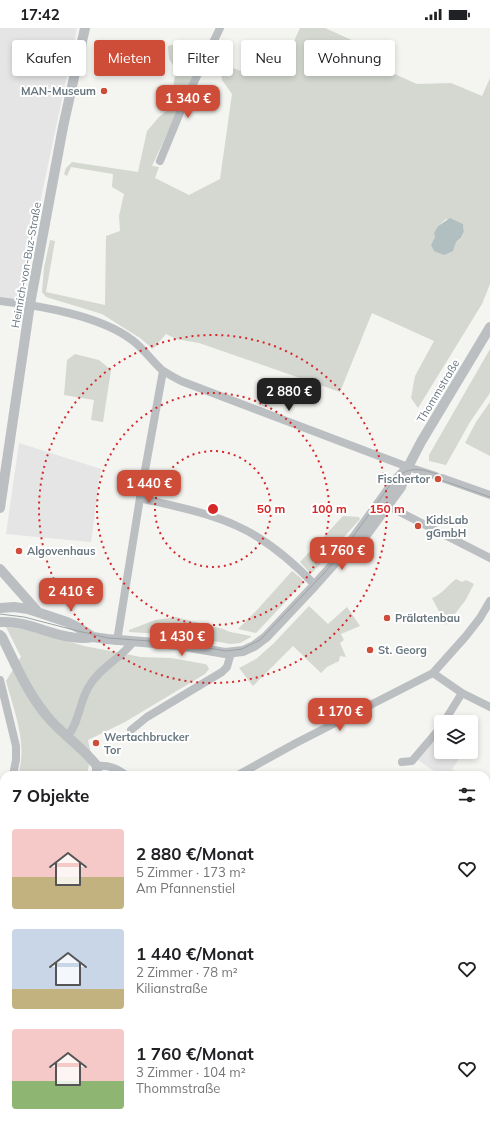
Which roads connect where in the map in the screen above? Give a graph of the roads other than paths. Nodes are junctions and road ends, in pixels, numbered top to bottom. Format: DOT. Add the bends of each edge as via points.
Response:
graph roads {
  1 [pos="85,28"];
  2 [pos="220,28"];
  3 [pos="160,161"];
  4 [pos="0,301"];
  5 [pos="30,304"];
  6 [pos="490,327"];
  7 [pos="163,371"];
  8 [pos="408,467"];
  9 [pos="490,495"];
  10 [pos="140,498"];
  11 [pos="388,506"];
  12 [pos="0,508"];
  13 [pos="351,542"];
  14 [pos="490,558"];
  15 [pos="0,569"];
  16 [pos="315,585"];
  17 [pos="490,600"];
  18 [pos="0,608"];
  19 [pos="38,612"];
  20 [pos="0,622"];
  21 [pos="0,635"];
  22 [pos="93,637"];
  23 [pos="117,641"];
  24 [pos="134,642"];
  25 [pos="231,653"];
  26 [pos="433,673"];
  27 [pos="0,680"];
  28 [pos="462,693"];
  29 [pos="490,707"];
  30 [pos="448,715"];
  31 [pos="131,730"];
  32 [pos="434,735"];
  33 [pos="67,736"];
  34 [pos="402,762"];
  35 [pos="14,771"];
  36 [pos="97,771"];
  37 [pos="120,771"];
  38 [pos="245,771"];
  1 -- 5 [label="street, Heinrich-von-Buz-Straße" via="63,127"];
  2 -- 3 [label="street" via="184,102"];
  4 -- 5 [label="street"];
  5 -- 7 [label="street" via="87,318 111,327 132,340"];
  5 -- 12 [label="street, Heinrich-von-Buz-Straße"];
  6 -- 8 [label="street, Thommstraße"];
  7 -- 8 [label="street" via="181,381"];
  7 -- 10 [label="street"];
  8 -- 9 [label="street"];
  8 -- 11 [label="street, Thommstraße" via="401,488"];
  8 -- 13 [label="street, Thommstraße" via="394,482"];
  10 -- 16 [label="street" via="211,516 237,526 266,542"];
  10 -- 23 [label="street"];
  11 -- 13 [label="street, Thommstraße" via="362,539"];
  11 -- 14 [label="street"];
  13 -- 16 [label="street, Thommstraße"];
  15 -- 19 [label="street"];
  16 -- 25 [label="street, Thommstraße" via="261,641 248,649"];
  17 -- 26 [label="street" via="466,636"];
  18 -- 19 [label="street"];
  19 -- 22 [label="street" via="67,622"];
  20 -- 22 [label="street, Thommstraße" via="18,623 59,635"];
  21 -- 33 [label="street" via="37,703"];
  22 -- 23 [label="street, Thommstraße"];
  23 -- 24 [label="street, Thommstraße"];
  24 -- 25 [label="street, Thommstraße"];
  24 -- 33 [label="street" via="94,679 87,689 73,730"];
  25 -- 31 [label="street" via="227,667 222,672 147,717"];
  26 -- 28 [label="street"];
  26 -- 38 [label="street"];
  27 -- 35 [label="street" via="16,746"];
  28 -- 29 [label="street"];
  28 -- 30 [label="street"];
  32 -- 34 [label="street" via="412,761"];
  33 -- 36 [label="street" via="91,757"];
  36 -- 37 [label="street" via="107,765"];
}
